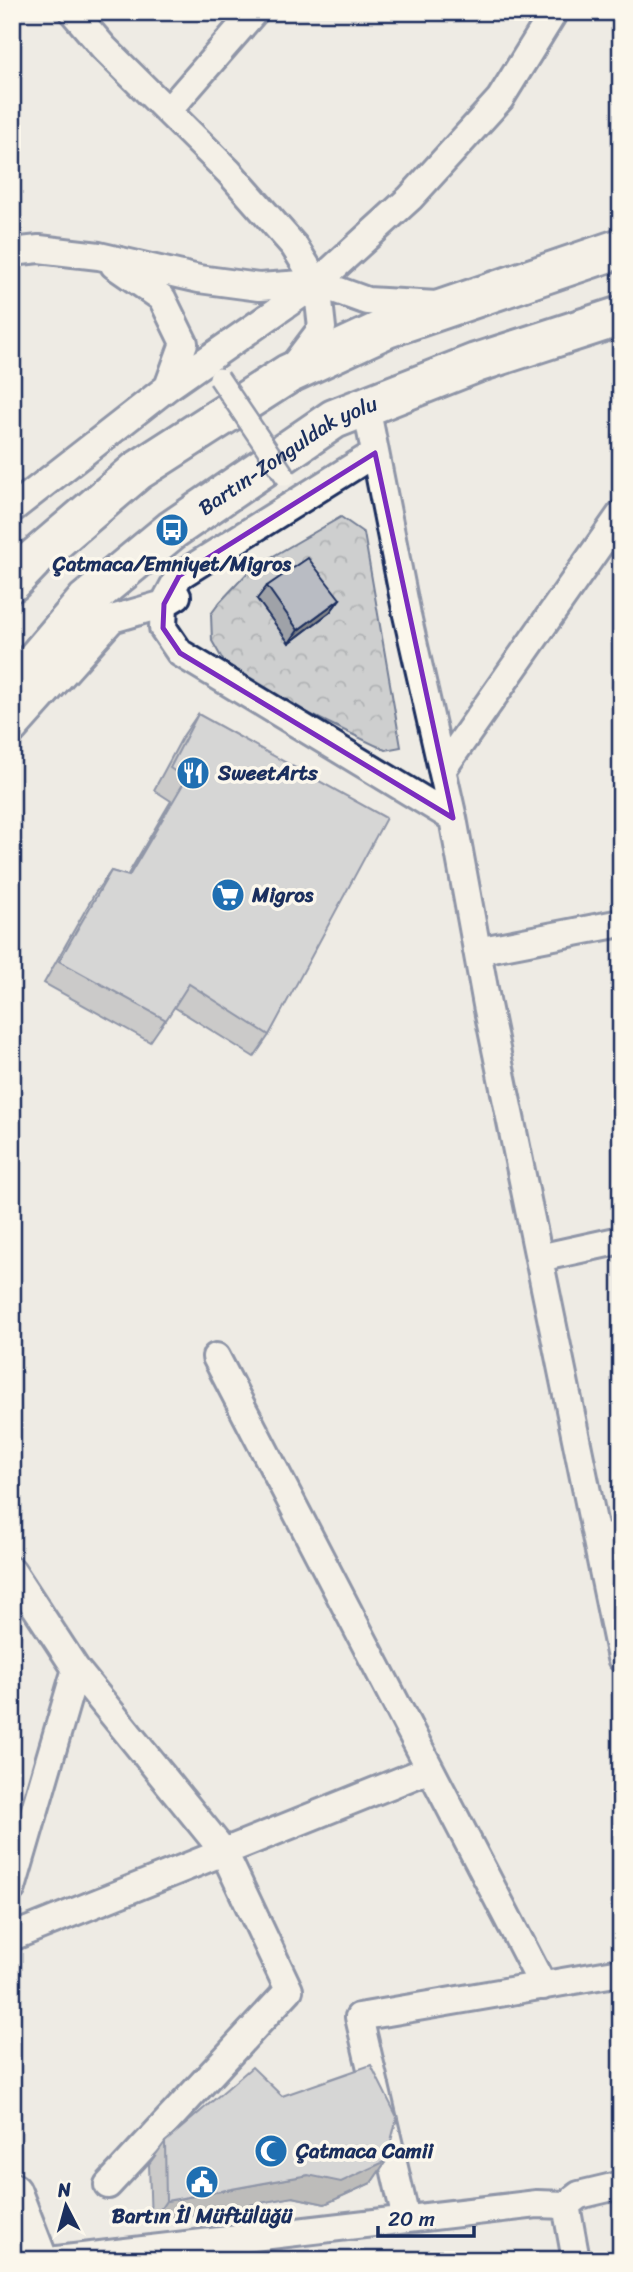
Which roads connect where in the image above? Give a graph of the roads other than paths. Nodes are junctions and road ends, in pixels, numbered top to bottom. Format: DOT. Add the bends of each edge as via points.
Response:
graph roads {
  1 [pos="73,12"];
  2 [pos="254,12"];
  3 [pos="554,12"];
  4 [pos="168,111"];
  5 [pos="621,248"];
  6 [pos="12,251"];
  7 [pos="99,256"];
  8 [pos="317,284"];
  9 [pos="377,314"];
  10 [pos="621,316"];
  11 [pos="288,374"];
  12 [pos="219,378"];
  13 [pos="168,387"];
  14 [pos="366,406"];
  15 [pos="377,462"];
  16 [pos="285,475"];
  17 [pos="12,509"];
  18 [pos="621,514"];
  19 [pos="12,583"];
  20 [pos="164,604"];
  21 [pos="12,688"];
  22 [pos="12,731"];
  23 [pos="442,770"];
  24 [pos="453,818"];
  25 [pos="621,923"];
  26 [pos="477,951"];
  27 [pos="621,1240"];
  28 [pos="539,1258"];
  29 [pos="216,1357"];
  30 [pos="609,1538"];
  31 [pos="12,1571"];
  32 [pos="621,1658"];
  33 [pos="76,1669"];
  34 [pos="430,1769"];
  35 [pos="224,1852"];
  36 [pos="12,1888"];
  37 [pos="12,1937"];
  38 [pos="621,1972"];
  39 [pos="542,1986"];
  40 [pos="108,2185"];
  41 [pos="621,2185"];
  42 [pos="12,2193"];
  43 [pos="566,2205"];
  44 [pos="406,2219"];
  45 [pos="256,2249"];
  46 [pos="38,2260"];
  47 [pos="57,2260"];
  48 [pos="576,2260"];
  1 -- 4 [label="street"];
  2 -- 4 [label="street"];
  3 -- 8 [label="street" via="500,99 410,198"];
  4 -- 8 [label="street" via="294,246"];
  5 -- 9 [label="highway" via="448,306"];
  6 -- 7 [label="street" via="39,249"];
  7 -- 8 [label="street" via="259,287"];
  7 -- 13 [label="street" via="162,298 184,343"];
  8 -- 9 [label="street"];
  8 -- 11 [label="street" via="322,328"];
  8 -- 13 [label="street"];
  9 -- 11 [label="highway"];
  10 -- 14 [label="highway, Bartın-Zonguldak yolu" via="476,363"];
  11 -- 19 [label="highway" via="136,471"];
  12 -- 16 [label="street, bridge"];
  13 -- 17 [label="street"];
  14 -- 15 [label="street"];
  14 -- 21 [label="highway, Bartın-Zonguldak yolu" via="334,419 172,530 86,601"];
  15 -- 20 [label="street"];
  15 -- 23 [label="street"];
  18 -- 23 [label="street"];
  20 -- 22 [label="street" via="112,620"];
  20 -- 24 [label="street" via="163,628 180,653"];
  23 -- 24 [label="street"];
  24 -- 26 [label="street"];
  25 -- 26 [label="street"];
  26 -- 28 [label="street"];
  27 -- 28 [label="street"];
  28 -- 30 [label="street"];
  29 -- 34 [label="street"];
  30 -- 32 [label="street"];
  31 -- 33 [label="street"];
  33 -- 35 [label="street"];
  33 -- 36 [label="street"];
  34 -- 35 [label="street"];
  34 -- 39 [label="street"];
  35 -- 37 [label="street"];
  35 -- 40 [label="street" via="289,1990"];
  38 -- 39 [label="street"];
  39 -- 44 [label="street" via="359,2017"];
  41 -- 43 [label="street" via="579,2195"];
  42 -- 46 [label="highway"];
  43 -- 44 [label="street" via="537,2203"];
  43 -- 48 [label="street"];
  44 -- 45 [label="street"];
  45 -- 47 [label="street"];
}
